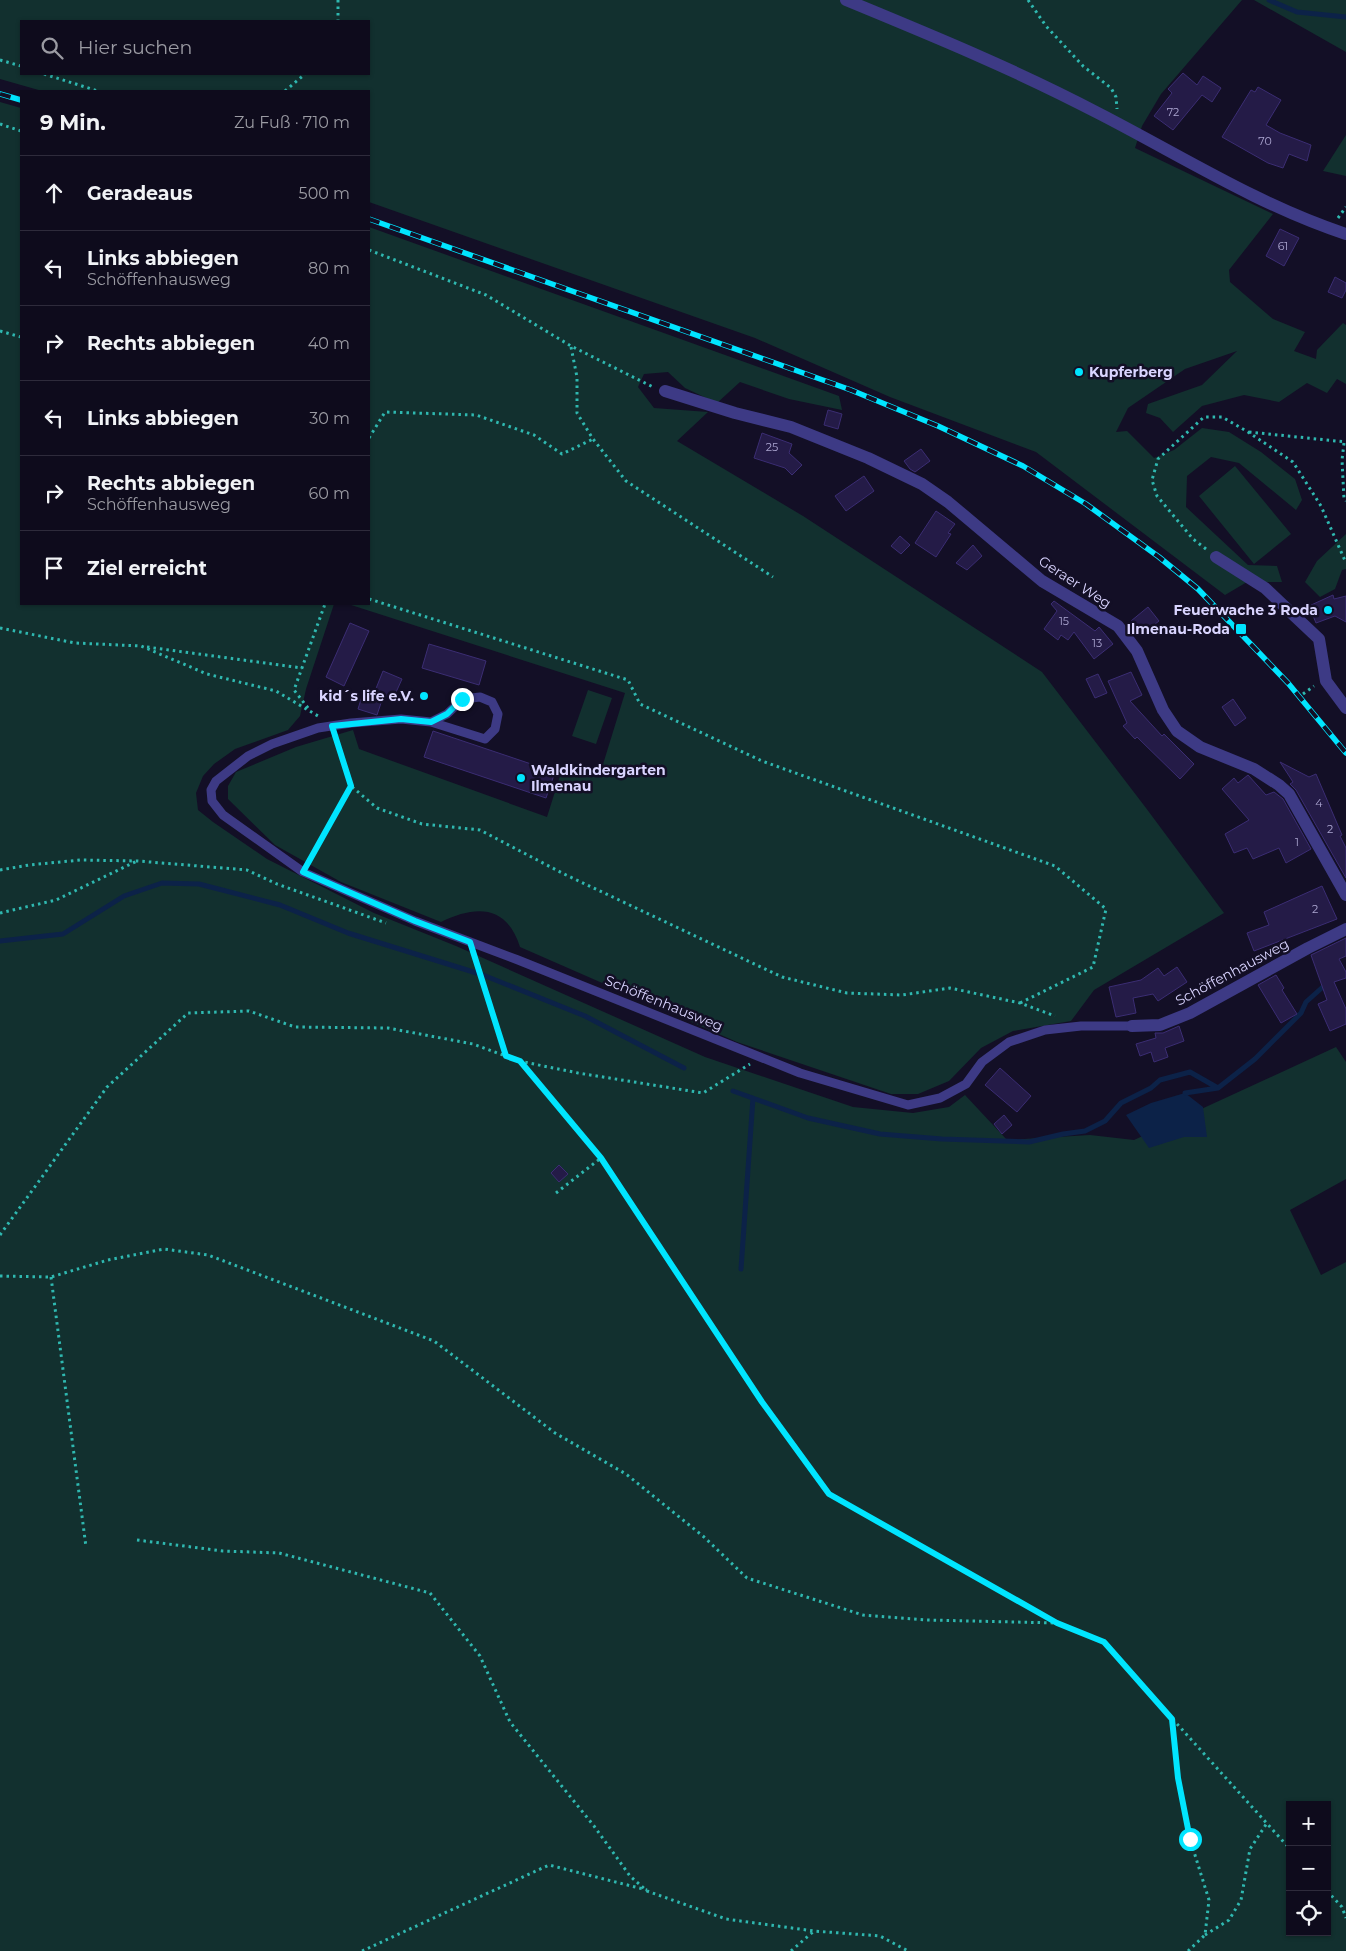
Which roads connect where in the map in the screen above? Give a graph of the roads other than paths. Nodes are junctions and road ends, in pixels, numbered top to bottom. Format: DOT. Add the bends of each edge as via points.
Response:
graph roads {
  1 [pos="846,0"];
  2 [pos="1346,234"];
  3 [pos="665,391"];
  4 [pos="1216,557"];
  5 [pos="1346,708"];
  6 [pos="431,722"];
  7 [pos="1346,895"];
  8 [pos="1346,930"];
  9 [pos="1132,1026"];
  1 -- 2 [label="street" via="1004,66 1254,196"];
  3 -- 7 [label="street, Geraer Weg" via="791,428 868,458 922,484 1042,581 1118,626 1137,651 1163,710 1177,731 1200,747 1254,769 1279,784 1289,794"];
  4 -- 5 [label="street" via="1264,588 1318,639 1326,681"];
  6 -- 6 [label="lane, Schöffenhausweg" via="447,714 462,699 480,696 492,702 498,714 495,729 485,738"];
  6 -- 9 [label="lane, Schöffenhausweg" via="401,719 332,726 298,734 248,756 216,781 211,790 212,801 224,815 303,872 420,923 800,1073 908,1105 940,1098 966,1084 982,1062 1009,1042 1045,1030"];
  8 -- 9 [label="street, Schöffenhausweg" via="1190,1014 1160,1025"];
}
